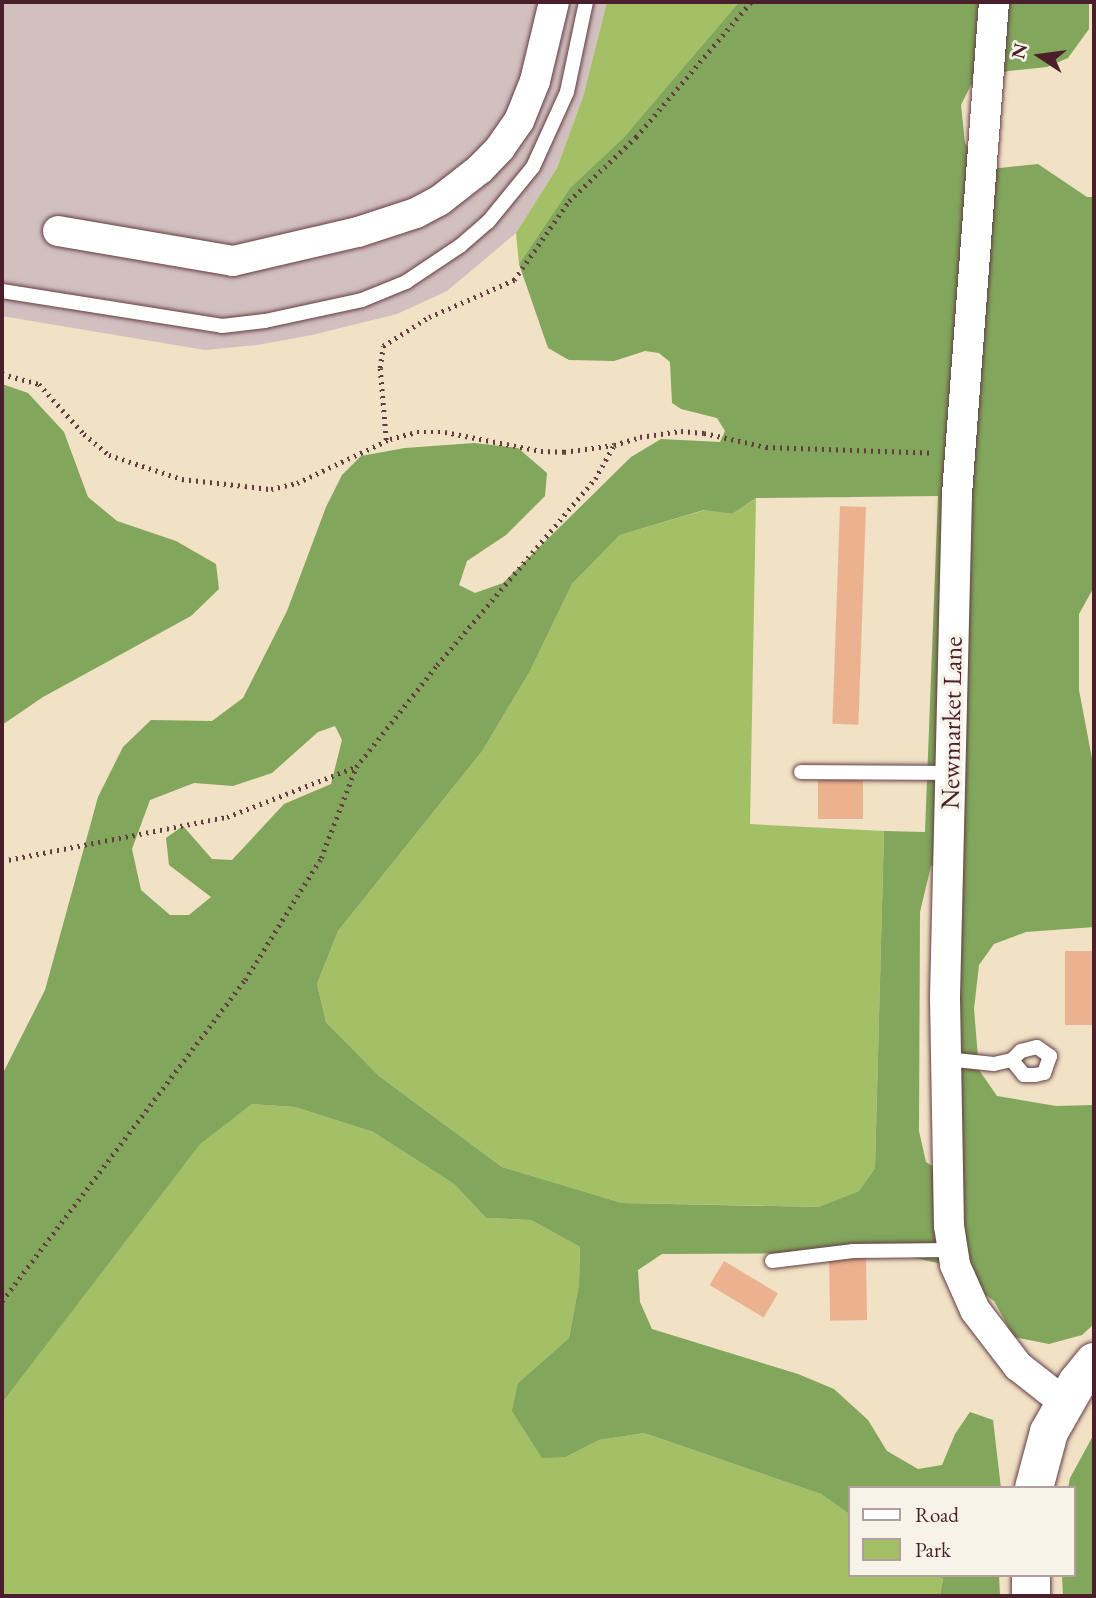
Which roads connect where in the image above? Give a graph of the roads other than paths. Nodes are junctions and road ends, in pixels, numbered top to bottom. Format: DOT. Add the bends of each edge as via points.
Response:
graph roads {
  1 [pos="554,2"];
  2 [pos="586,2"];
  3 [pos="995,2"];
  4 [pos="58,231"];
  5 [pos="2,291"];
  6 [pos="801,772"];
  7 [pos="950,773"];
  8 [pos="946,1059"];
  9 [pos="1012,1060"];
  10 [pos="952,1250"];
  11 [pos="772,1261"];
  12 [pos="1094,1362"];
  13 [pos="1065,1403"];
  14 [pos="1034,1486"];
  15 [pos="1031,1577"];
  16 [pos="1031,1596"];
  1 -- 4 [label="street" via="535,81 519,121 480,169 416,213 358,232 233,261"];
  2 -- 5 [label="lane" via="564,102 533,167 488,222 406,282 362,299 222,326"];
  3 -- 7 [label="street, Newmarket Lane" via="959,454"];
  6 -- 7 [label="lane"];
  7 -- 8 [label="street, Newmarket Lane"];
  8 -- 9 [label="lane" via="994,1064"];
  8 -- 10 [label="street, Newmarket Lane"];
  10 -- 11 [label="lane" via="853,1251"];
  10 -- 13 [label="street, Newmarket Lane" via="962,1286 988,1331 1018,1366"];
  12 -- 13 [label="main road"];
  13 -- 14 [label="main road" via="1041,1452"];
  15 -- 16 [label="main road"];
}
